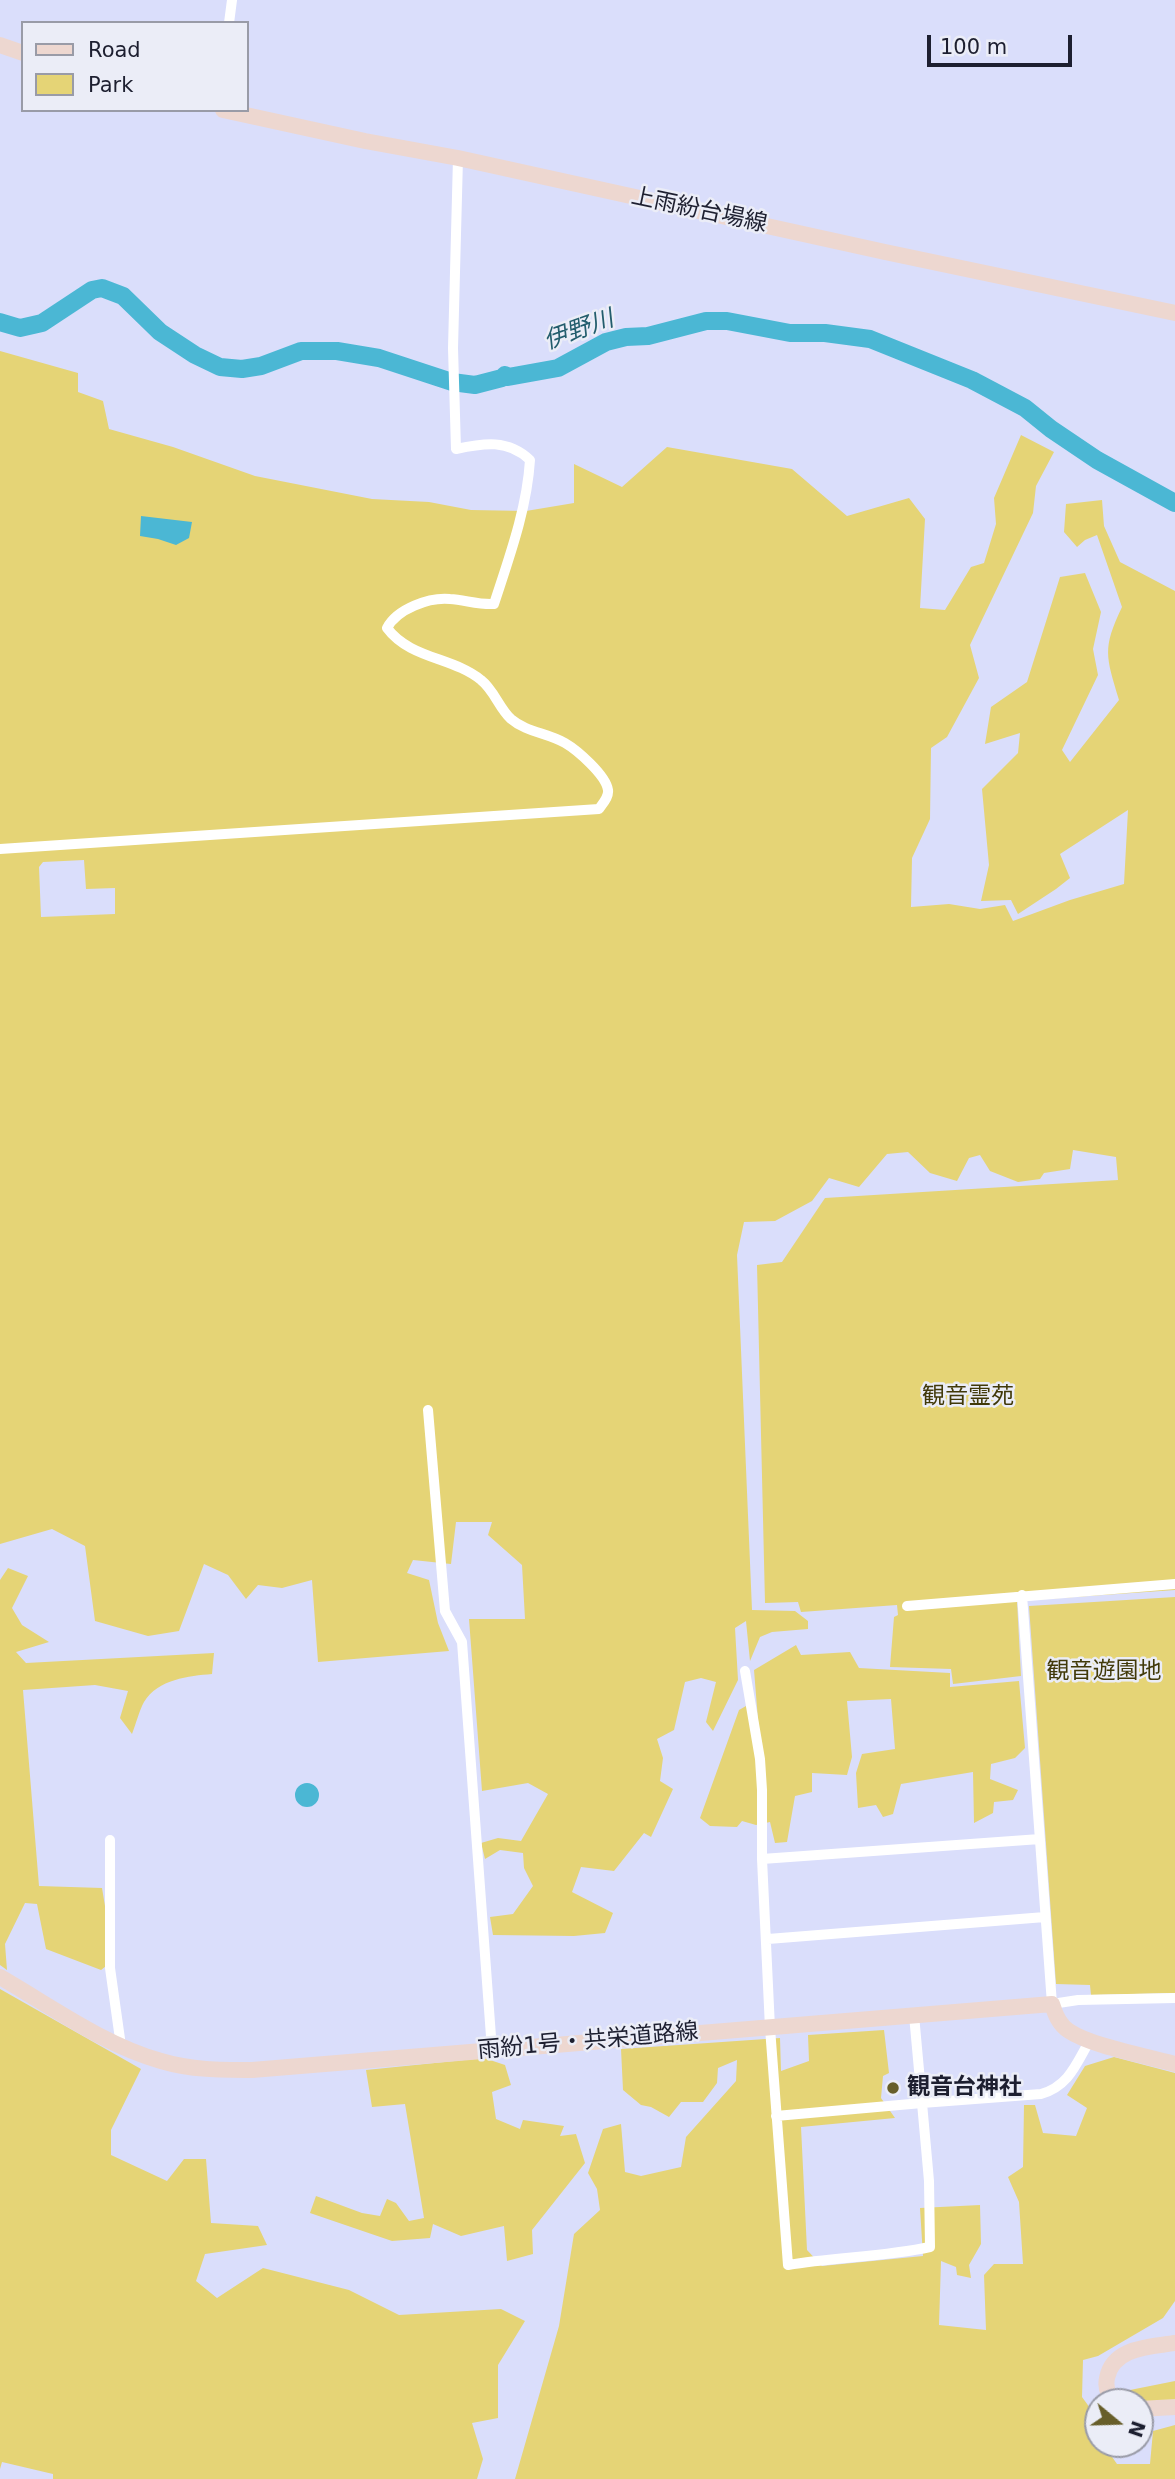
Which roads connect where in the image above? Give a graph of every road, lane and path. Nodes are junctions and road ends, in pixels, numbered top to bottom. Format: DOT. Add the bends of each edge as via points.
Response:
graph roads {
  1 [pos="232,0"];
  2 [pos="229,21"];
  3 [pos="0,45"];
  4 [pos="21,52"];
  5 [pos="232,112"];
  6 [pos="458,158"];
  7 [pos="1175,313"];
  8 [pos="0,849"];
  9 [pos="428,1409"];
  10 [pos="1175,1584"];
  11 [pos="1022,1595"];
  12 [pos="906,1606"];
  13 [pos="745,1671"];
  14 [pos="1040,1839"];
  15 [pos="110,1840"];
  16 [pos="762,1859"];
  17 [pos="1045,1917"];
  18 [pos="768,1939"];
  19 [pos="0,1977"];
  20 [pos="1175,1998"];
  21 [pos="1052,2004"];
  22 [pos="914,2015"];
  23 [pos="770,2028"];
  24 [pos="1090,2040"];
  25 [pos="121,2046"];
  26 [pos="492,2050"];
  27 [pos="1175,2064"];
  28 [pos="922,2103"];
  29 [pos="776,2116"];
  30 [pos="1175,2343"];
  31 [pos="1106,2388"];
  32 [pos="1175,2407"];
  33 [pos="1154,2408"];
  1 -- 2 [label="street"];
  3 -- 4 [label="street"];
  5 -- 6 [label="street, 上雨紛台場線"];
  6 -- 7 [label="street, 上雨紛台場線"];
  6 -- 8 [label="street" via="453,348 456,449 500,443 530,460 529,475 494,604 433,600 400,614 387,628 396,640 481,680 511,719 565,742 594,767 608,789 607,798 599,809"];
  9 -- 26 [label="street" via="445,1611 462,1642"];
  10 -- 11 [label="street"];
  11 -- 12 [label="street"];
  11 -- 14 [label="street"];
  13 -- 16 [label="street" via="760,1759"];
  14 -- 16 [label="street"];
  14 -- 17 [label="street"];
  15 -- 25 [label="street" via="110,1968"];
  16 -- 18 [label="street"];
  17 -- 18 [label="street"];
  17 -- 21 [label="street"];
  18 -- 23 [label="street"];
  19 -- 25 [label="street, 雨紛1号・共栄道路線"];
  20 -- 21 [label="street"];
  21 -- 22 [label="street, 雨紛1号・共栄道路線"];
  21 -- 24 [label="street" via="1067,2031"];
  22 -- 23 [label="street, 雨紛1号・共栄道路線"];
  22 -- 28 [label="street"];
  23 -- 26 [label="street, 雨紛1号・共栄道路線"];
  23 -- 29 [label="street"];
  24 -- 27 [label="street"];
  24 -- 28 [label="street" via="1056,2090"];
  25 -- 26 [label="street, 雨紛1号・共栄道路線" via="163,2062 217,2070"];
  28 -- 29 [label="street"];
  28 -- 29 [label="street" via="930,2247 789,2265"];
  30 -- 31 [label="street" via="1124,2354 1113,2362"];
  32 -- 33 [label="street"];
}
